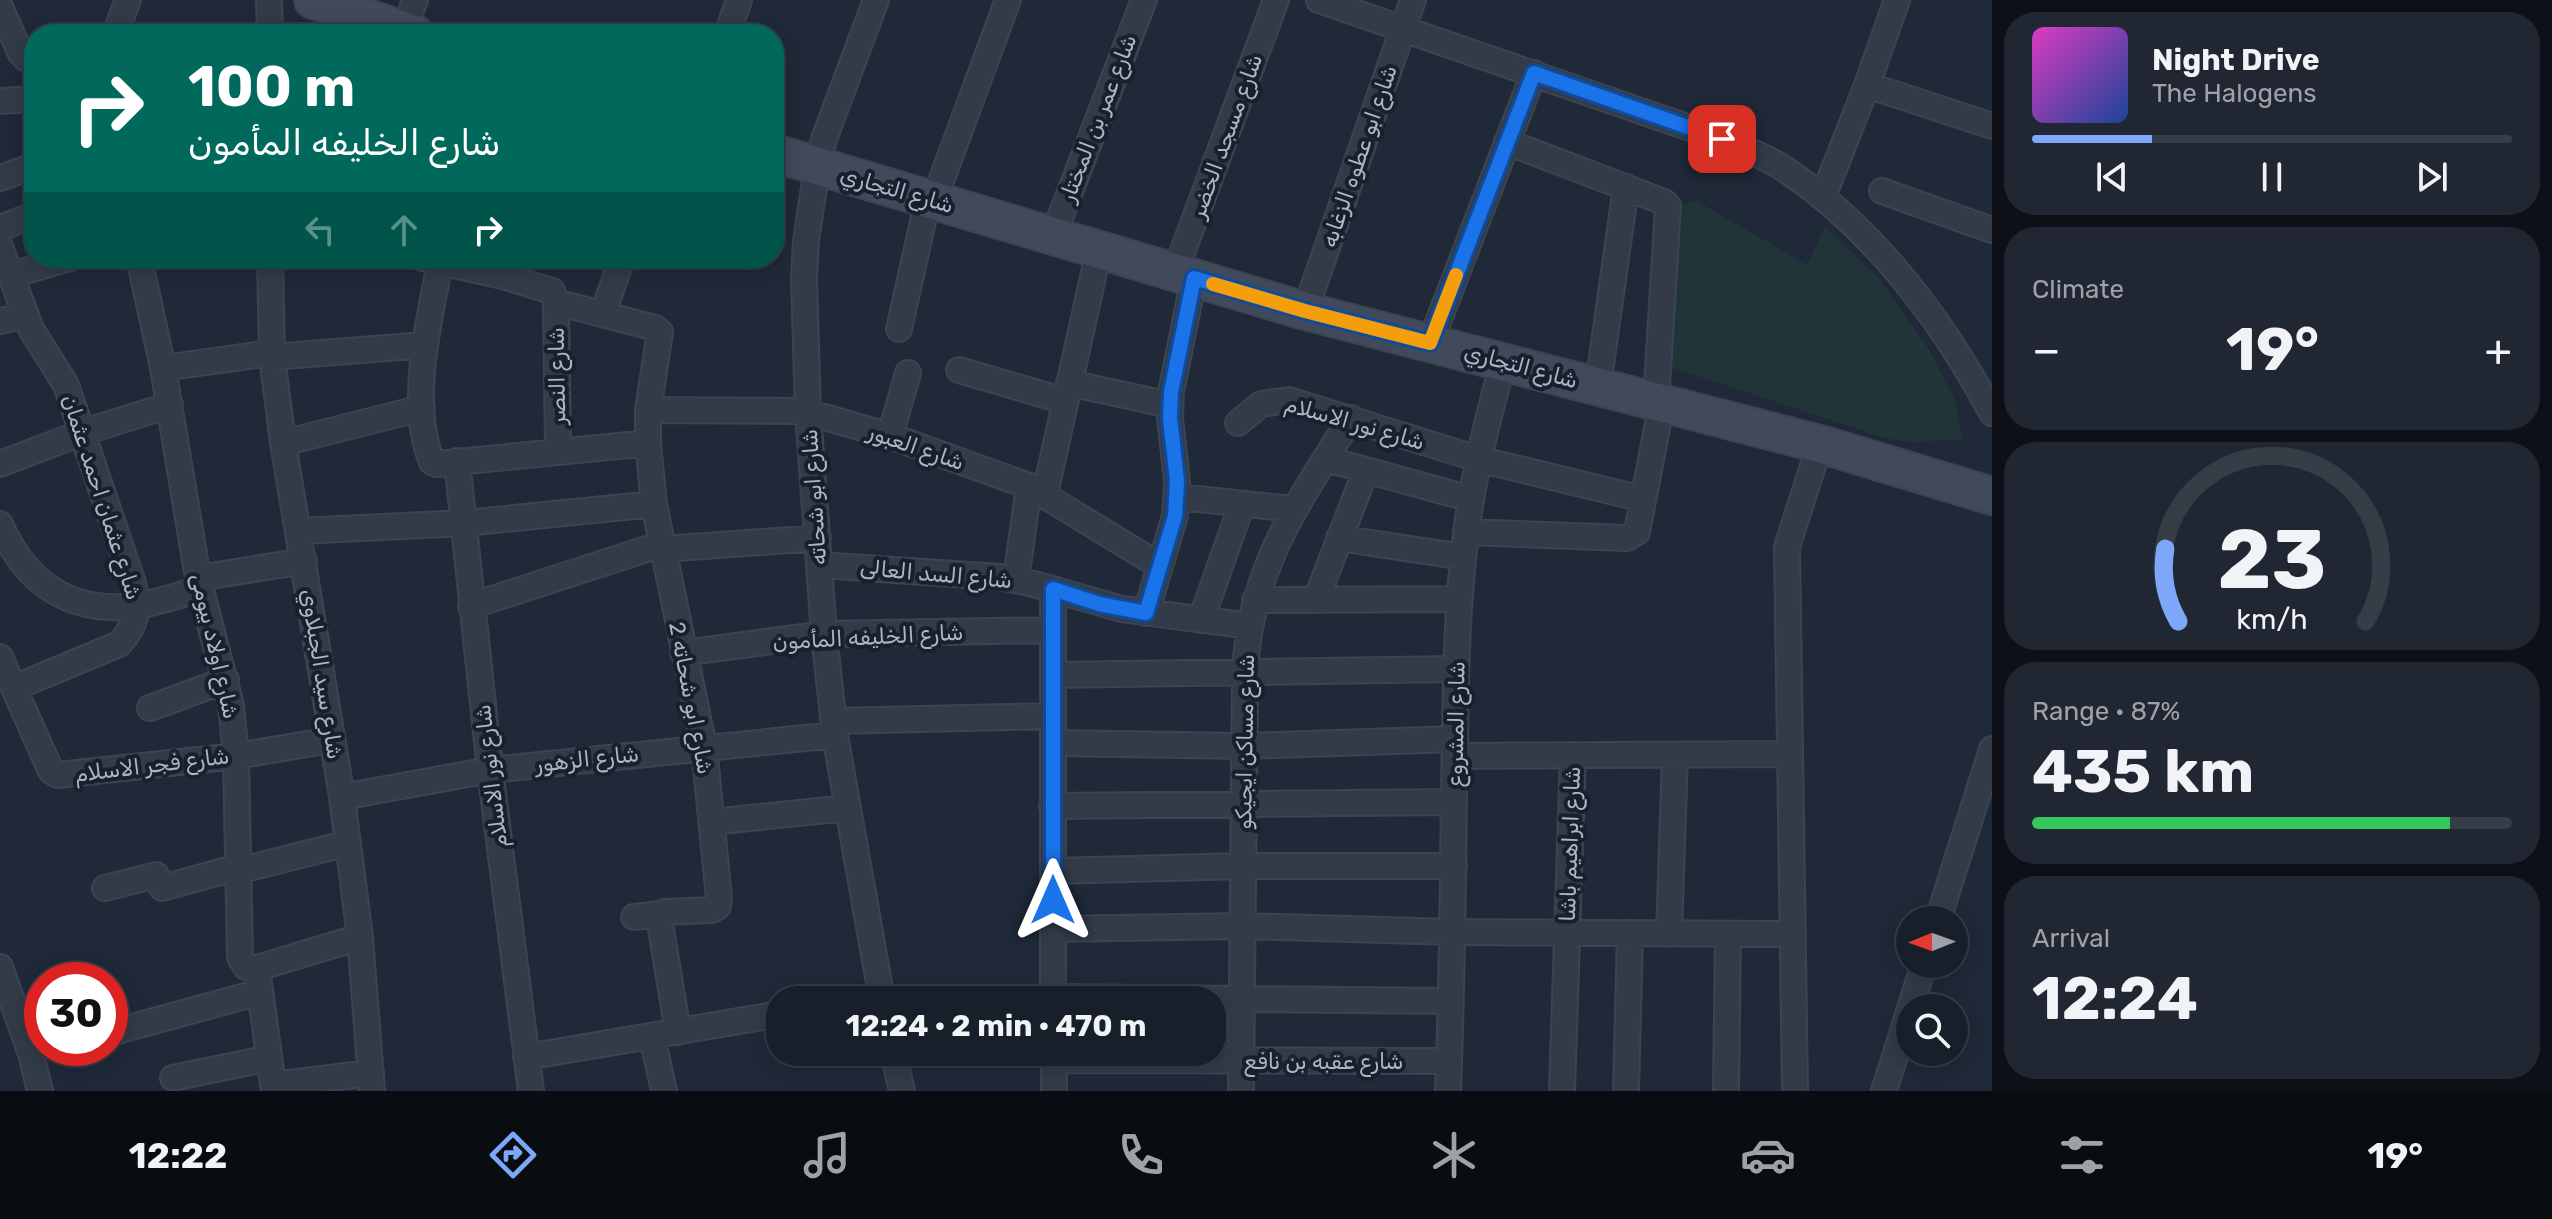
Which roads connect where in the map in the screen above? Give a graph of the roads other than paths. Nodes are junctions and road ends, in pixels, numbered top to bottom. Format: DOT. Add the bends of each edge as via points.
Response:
graph roads {
  1 [pos="128,0"];
  2 [pos="269,0"];
  3 [pos="313,0"];
  4 [pos="739,0"];
  5 [pos="876,0"];
  6 [pos="1008,0"];
  7 [pos="1144,0"];
  8 [pos="1276,0"];
  9 [pos="1319,0"];
  10 [pos="1413,0"];
  11 [pos="1897,0"];
  12 [pos="0,7"];
  13 [pos="411,21"];
  14 [pos="119,24"];
  15 [pos="270,24"];
  16 [pos="731,24"];
  17 [pos="1404,30"];
  18 [pos="24,57"];
  19 [pos="1534,73"];
  20 [pos="1867,85"];
  21 [pos="24,100"];
  22 [pos="0,101"];
  23 [pos="1992,125"];
  24 [pos="1507,142"];
  25 [pos="784,156"];
  26 [pos="817,167"];
  27 [pos="24,170"];
  28 [pos="0,178"];
  29 [pos="1626,187"];
  30 [pos="1882,191"];
  31 [pos="1823,197"];
  32 [pos="931,199"];
  33 [pos="24,219"];
  34 [pos="0,228"];
  35 [pos="1992,230"];
  36 [pos="1053,236"];
  37 [pos="0,247"];
  38 [pos="1099,250"];
  39 [pos="35,268"];
  40 [pos="141,268"];
  41 [pos="270,268"];
  42 [pos="430,268"];
  43 [pos="508,268"];
  44 [pos="619,268"];
  45 [pos="11,275"];
  46 [pos="1184,275"];
  47 [pos="556,302"];
  48 [pos="1305,311"];
  49 [pos="603,314"];
  50 [pos="26,315"];
  51 [pos="0,321"];
  52 [pos="899,329"];
  53 [pos="1430,343"];
  54 [pos="424,345"];
  55 [pos="272,355"];
  56 [pos="1503,362"];
  57 [pos="163,368"];
  58 [pos="959,370"];
  59 [pos="908,373"];
  60 [pos="1598,386"];
  61 [pos="1067,392"];
  62 [pos="1659,402"];
  63 [pos="170,405"];
  64 [pos="1170,405"];
  65 [pos="422,408"];
  66 [pos="648,410"];
  67 [pos="808,413"];
  68 [pos="1992,413"];
  69 [pos="1351,418"];
  70 [pos="1238,423"];
  71 [pos="84,432"];
  72 [pos="890,436"];
  73 [pos="283,443"];
  74 [pos="648,443"];
  75 [pos="1820,444"];
  76 [pos="558,451"];
  77 [pos="1326,459"];
  78 [pos="1478,459"];
  79 [pos="457,461"];
  80 [pos="0,464"];
  81 [pos="1366,470"];
  82 [pos="1037,490"];
  83 [pos="1992,496"];
  84 [pos="1178,497"];
  85 [pos="1471,499"];
  86 [pos="1643,499"];
  87 [pos="654,504"];
  88 [pos="1242,504"];
  89 [pos="1294,509"];
  90 [pos="465,523"];
  91 [pos="0,524"];
  92 [pos="299,531"];
  93 [pos="1466,532"];
  94 [pos="818,538"];
  95 [pos="1339,538"];
  96 [pos="662,546"];
  97 [pos="1463,557"];
  98 [pos="304,561"];
  99 [pos="819,565"];
  100 [pos="1160,566"];
  101 [pos="1016,580"];
  102 [pos="199,584"];
  103 [pos="1053,589"];
  104 [pos="1459,599"];
  105 [pos="1255,600"];
  106 [pos="1316,600"];
  107 [pos="138,605"];
  108 [pos="471,606"];
  109 [pos="1146,613"];
  110 [pos="1201,620"];
  111 [pos="1250,626"];
  112 [pos="1053,630"];
  113 [pos="824,634"];
  114 [pos="683,653"];
  115 [pos="0,657"];
  116 [pos="1456,669"];
  117 [pos="1245,672"];
  118 [pos="1053,675"];
  119 [pos="226,680"];
  120 [pos="16,687"];
  121 [pos="150,708"];
  122 [pos="1053,716"];
  123 [pos="834,728"];
  124 [pos="331,740"];
  125 [pos="1053,743"];
  126 [pos="1244,746"];
  127 [pos="704,747"];
  128 [pos="1455,747"];
  129 [pos="1992,749"];
  130 [pos="1790,754"];
  131 [pos="1573,755"];
  132 [pos="1675,755"];
  133 [pos="236,756"];
  134 [pos="490,770"];
  135 [pos="342,797"];
  136 [pos="1454,802"];
  137 [pos="1244,805"];
  138 [pos="1052,806"];
  139 [pos="848,808"];
  140 [pos="711,822"];
  141 [pos="348,843"];
  142 [pos="1243,866"];
  143 [pos="1454,866"];
  144 [pos="238,869"];
  145 [pos="1053,871"];
  146 [pos="105,888"];
  147 [pos="1942,906"];
  148 [pos="661,914"];
  149 [pos="634,917"];
  150 [pos="1242,926"];
  151 [pos="1053,929"];
  152 [pos="1453,932"];
  153 [pos="1567,933"];
  154 [pos="1630,933"];
  155 [pos="1669,934"];
  156 [pos="1728,934"];
  157 [pos="1793,934"];
  158 [pos="360,937"];
  159 [pos="0,967"];
  160 [pos="1920,978"];
  161 [pos="259,980"];
  162 [pos="874,986"];
  163 [pos="1053,986"];
  164 [pos="1226,998"];
  165 [pos="1242,998"];
  166 [pos="1451,1001"];
  167 [pos="766,1016"];
  168 [pos="128,1027"];
  169 [pos="678,1032"];
  170 [pos="652,1036"];
  171 [pos="526,1057"];
  172 [pos="269,1058"];
  173 [pos="1226,1060"];
  174 [pos="1241,1060"];
  175 [pos="1449,1061"];
  176 [pos="896,1066"];
  177 [pos="1054,1066"];
  178 [pos="173,1078"];
  179 [pos="372,1082"];
  180 [pos="40,1091"];
  181 [pos="531,1091"];
  182 [pos="664,1091"];
  183 [pos="902,1091"];
  184 [pos="1054,1091"];
  185 [pos="1241,1091"];
  186 [pos="1448,1091"];
  187 [pos="1562,1091"];
  188 [pos="1626,1091"];
  189 [pos="1726,1091"];
  190 [pos="1795,1091"];
  191 [pos="1884,1091"];
  1 -- 14 [label="street"];
  2 -- 15 [label="street"];
  3 -- 13 [label="street"];
  4 -- 16 [label="street"];
  5 -- 26 [label="street, شارع ابو شحاته"];
  6 -- 32 [label="street"];
  7 -- 36 [label="street, شارع عمر بن المختار"];
  8 -- 46 [label="street, شارع مسجد الخضر"];
  9 -- 17 [label="street"];
  10 -- 17 [label="street, شارع ابو عطوه الزغابه"];
  11 -- 20 [label="street"];
  12 -- 18 [label="street"];
  17 -- 19 [label="street"];
  17 -- 48 [label="street, شارع ابو عطوه الزغابه"];
  19 -- 24 [label="street"];
  19 -- 31 [label="street" via="1722,139 1779,166"];
  20 -- 23 [label="street"];
  20 -- 31 [label="street"];
  21 -- 22 [label="street"];
  24 -- 29 [label="street"];
  24 -- 53 [label="street"];
  25 -- 26 [label="street, شارع التجاري"];
  26 -- 32 [label="street, شارع التجاري"];
  26 -- 67 [label="street, شارع ابو شحاته" via="804,278"];
  27 -- 28 [label="street"];
  29 -- 60 [label="street"];
  29 -- 62 [label="street" via="1664,202 1670,211"];
  30 -- 35 [label="street"];
  31 -- 68 [label="street" via="1924,305"];
  32 -- 36 [label="street, شارع التجاري"];
  32 -- 52 [label="street"];
  33 -- 34 [label="street"];
  36 -- 38 [label="street, شارع التجاري"];
  37 -- 45 [label="street, شارع عثمان احمد عثمان"];
  38 -- 46 [label="street, شارع التجاري"];
  38 -- 61 [label="street"];
  39 -- 45 [label="street"];
  40 -- 57 [label="street, شارع اولاد بيومى"];
  41 -- 55 [label="street, شارع سيد الجبلاوي"];
  42 -- 54 [label="street"];
  43 -- 47 [label="street" via="550,289"];
  44 -- 49 [label="street"];
  45 -- 50 [label="street, شارع عثمان احمد عثمان"];
  46 -- 48 [label="street, شارع التجاري"];
  46 -- 64 [label="street, شارع مسجد الخضر"];
  47 -- 49 [label="street"];
  47 -- 76 [label="street, شارع النصر"];
  48 -- 53 [label="street, شارع التجاري"];
  49 -- 66 [label="street, شارع ابو شحاته 2" via="660,332"];
  50 -- 51 [label="street"];
  50 -- 71 [label="street, شارع عثمان احمد عثمان" via="66,385"];
  53 -- 56 [label="street, شارع التجاري"];
  54 -- 55 [label="street"];
  54 -- 65 [label="street"];
  55 -- 57 [label="street"];
  55 -- 73 [label="street, شارع سيد الجبلاوي"];
  56 -- 60 [label="street, شارع التجاري"];
  56 -- 78 [label="street, شارع المشروع"];
  57 -- 63 [label="street, شارع اولاد بيومى"];
  58 -- 61 [label="street"];
  59 -- 72 [label="street"];
  60 -- 62 [label="street, شارع التجاري"];
  61 -- 64 [label="street"];
  61 -- 82 [label="street"];
  62 -- 75 [label="street, شارع التجاري"];
  62 -- 86 [label="street"];
  63 -- 71 [label="street"];
  63 -- 102 [label="street, شارع اولاد بيومى"];
  64 -- 84 [label="street, شارع مسجد الخضر"];
  65 -- 73 [label="street"];
  65 -- 79 [label="street" via="430,459"];
  66 -- 67 [label="street, شارع العبور"];
  66 -- 74 [label="street, شارع ابو شحاته 2"];
  67 -- 72 [label="street, شارع العبور"];
  67 -- 94 [label="street, شارع ابو شحاته"];
  69 -- 70 [label="street, شارع نور الاسلام" via="1280,399 1261,404"];
  69 -- 77 [label="street, شارع مساكن ايجيكو"];
  69 -- 78 [label="street, شارع نور الاسلام"];
  71 -- 80 [label="street"];
  71 -- 107 [label="street, شارع عثمان احمد عثمان"];
  72 -- 82 [label="street, شارع العبور"];
  73 -- 92 [label="street, شارع سيد الجبلاوي"];
  74 -- 76 [label="street"];
  74 -- 87 [label="street, شارع ابو شحاته 2"];
  75 -- 83 [label="street, شارع التجاري"];
  75 -- 130 [label="street" via="1787,547"];
  76 -- 79 [label="street"];
  77 -- 81 [label="street"];
  77 -- 89 [label="street, شارع مساكن ايجيكو"];
  78 -- 85 [label="street, شارع المشروع"];
  78 -- 86 [label="street, شارع نور الاسلام"];
  79 -- 90 [label="street, شارع نور الاسلام"];
  81 -- 85 [label="street"];
  81 -- 95 [label="street"];
  82 -- 100 [label="street, شارع العبور"];
  82 -- 101 [label="street"];
  84 -- 88 [label="street"];
  84 -- 100 [label="street, شارع مسجد الخضر"];
  85 -- 93 [label="street, شارع المشروع"];
  86 -- 93 [label="street" via="1637,532 1627,538"];
  87 -- 90 [label="street"];
  87 -- 96 [label="street, شارع ابو شحاته 2"];
  88 -- 89 [label="street"];
  88 -- 110 [label="street"];
  89 -- 105 [label="street, شارع مساكن ايجيكو"];
  90 -- 92 [label="street"];
  90 -- 108 [label="street, شارع نور الاسلام"];
  91 -- 107 [label="street" via="24,566 64,597 113,608"];
  92 -- 98 [label="street, شارع سيد الجبلاوي"];
  93 -- 97 [label="street, شارع المشروع"];
  94 -- 96 [label="street"];
  94 -- 99 [label="street, شارع ابو شحاته"];
  95 -- 97 [label="street"];
  95 -- 106 [label="street"];
  96 -- 108 [label="street"];
  96 -- 114 [label="street, شارع ابو شحاته 2"];
  97 -- 104 [label="street, شارع المشروع"];
  98 -- 102 [label="street"];
  98 -- 124 [label="street, شارع سيد الجبلاوي"];
  99 -- 101 [label="street, شارع السد العالى"];
  99 -- 113 [label="street, شارع ابو شحاته"];
  100 -- 109 [label="street, شارع مسجد الخضر"];
  101 -- 103 [label="street, شارع السد العالى"];
  102 -- 107 [label="street"];
  102 -- 119 [label="street, شارع اولاد بيومى"];
  103 -- 109 [label="street"];
  103 -- 112 [label="street"];
  104 -- 106 [label="street"];
  104 -- 116 [label="street, شارع المشروع"];
  105 -- 106 [label="street"];
  105 -- 111 [label="street, شارع مساكن ايجيكو"];
  107 -- 120 [label="street, شارع عثمان احمد عثمان" via="130,633 119,644"];
  108 -- 134 [label="street, شارع نور الاسلام"];
  109 -- 110 [label="street"];
  110 -- 111 [label="street"];
  111 -- 117 [label="street, شارع مساكن ايجيكو"];
  112 -- 113 [label="street, شارع الخليفه المأمون"];
  112 -- 118 [label="street"];
  113 -- 114 [label="street, شارع الخليفه المأمون"];
  113 -- 123 [label="street, شارع ابو شحاته"];
  114 -- 127 [label="street, شارع ابو شحاته 2"];
  115 -- 120 [label="street, شارع فجر الاسلام"];
  116 -- 117 [label="street"];
  116 -- 128 [label="street, شارع المشروع"];
  117 -- 118 [label="street"];
  117 -- 126 [label="street, شارع مساكن ايجيكو"];
  118 -- 122 [label="street"];
  119 -- 121 [label="street"];
  119 -- 133 [label="street, شارع اولاد بيومى"];
  120 -- 133 [label="street, شارع فجر الاسلام" via="51,771 58,775"];
  122 -- 123 [label="street, شارع الزهور"];
  122 -- 125 [label="street"];
  123 -- 127 [label="street, شارع الزهور"];
  123 -- 139 [label="street, شارع ابو شحاته"];
  124 -- 133 [label="street, شارع فجر الاسلام"];
  124 -- 135 [label="street, شارع سيد الجبلاوي"];
  125 -- 126 [label="street"];
  125 -- 138 [label="street"];
  126 -- 128 [label="street"];
  126 -- 137 [label="street, شارع مساكن ايجيكو"];
  127 -- 134 [label="street, شارع الزهور"];
  127 -- 140 [label="street, شارع ابو شحاته 2"];
  128 -- 131 [label="street"];
  128 -- 136 [label="street, شارع المشروع"];
  129 -- 147 [label="street"];
  130 -- 132 [label="street"];
  130 -- 157 [label="street"];
  131 -- 132 [label="street"];
  131 -- 153 [label="street, شارع ابراهيم باشا"];
  132 -- 155 [label="street"];
  133 -- 144 [label="street, شارع اولاد بيومى"];
  134 -- 135 [label="street, شارع الزهور"];
  134 -- 171 [label="street, شارع نور الاسلام"];
  135 -- 141 [label="street, شارع سيد الجبلاوي"];
  136 -- 137 [label="street"];
  136 -- 143 [label="street, شارع المشروع"];
  137 -- 138 [label="street"];
  137 -- 142 [label="street, شارع مساكن ايجيكو"];
  138 -- 145 [label="street"];
  139 -- 140 [label="street"];
  139 -- 162 [label="street, شارع ابو شحاته"];
  140 -- 148 [label="street, شارع ابو شحاته 2" via="718,906"];
  141 -- 144 [label="street"];
  141 -- 158 [label="street, شارع سيد الجبلاوي"];
  142 -- 143 [label="street"];
  142 -- 145 [label="street"];
  142 -- 150 [label="street, شارع مساكن ايجيكو"];
  143 -- 152 [label="street, شارع المشروع"];
  144 -- 146 [label="street" via="162,888 156,875"];
  144 -- 161 [label="street, شارع اولاد بيومى" via="240,957"];
  145 -- 151 [label="street"];
  148 -- 149 [label="street"];
  148 -- 169 [label="street"];
  150 -- 151 [label="street"];
  150 -- 152 [label="street"];
  150 -- 165 [label="street, شارع مساكن ايجيكو"];
  151 -- 163 [label="street"];
  152 -- 153 [label="street"];
  152 -- 166 [label="street, شارع المشروع"];
  153 -- 154 [label="street"];
  153 -- 187 [label="street, شارع ابراهيم باشا"];
  154 -- 155 [label="street"];
  154 -- 188 [label="street"];
  155 -- 156 [label="street"];
  156 -- 157 [label="street"];
  156 -- 189 [label="street"];
  157 -- 190 [label="street"];
  158 -- 161 [label="street"];
  158 -- 179 [label="street, شارع سيد الجبلاوي"];
  159 -- 180 [label="street"];
  160 -- 191 [label="street"];
  161 -- 168 [label="street"];
  161 -- 172 [label="street"];
  164 -- 165 [label="street"];
  165 -- 166 [label="street"];
  165 -- 174 [label="street, شارع مساكن ايجيكو"];
  166 -- 175 [label="street, شارع المشروع"];
  167 -- 169 [label="street"];
  169 -- 170 [label="street"];
  170 -- 171 [label="street"];
  170 -- 182 [label="street"];
  171 -- 181 [label="street, شارع نور الاسلام"];
  172 -- 178 [label="street"];
  172 -- 179 [label="street" via="274,1085"];
  173 -- 174 [label="street, شارع عقبه بن نافع"];
  174 -- 175 [label="street, شارع عقبه بن نافع"];
  174 -- 185 [label="street, شارع مساكن ايجيكو"];
  175 -- 186 [label="street, شارع المشروع"];
  176 -- 183 [label="street"];
  177 -- 184 [label="street"];
}
